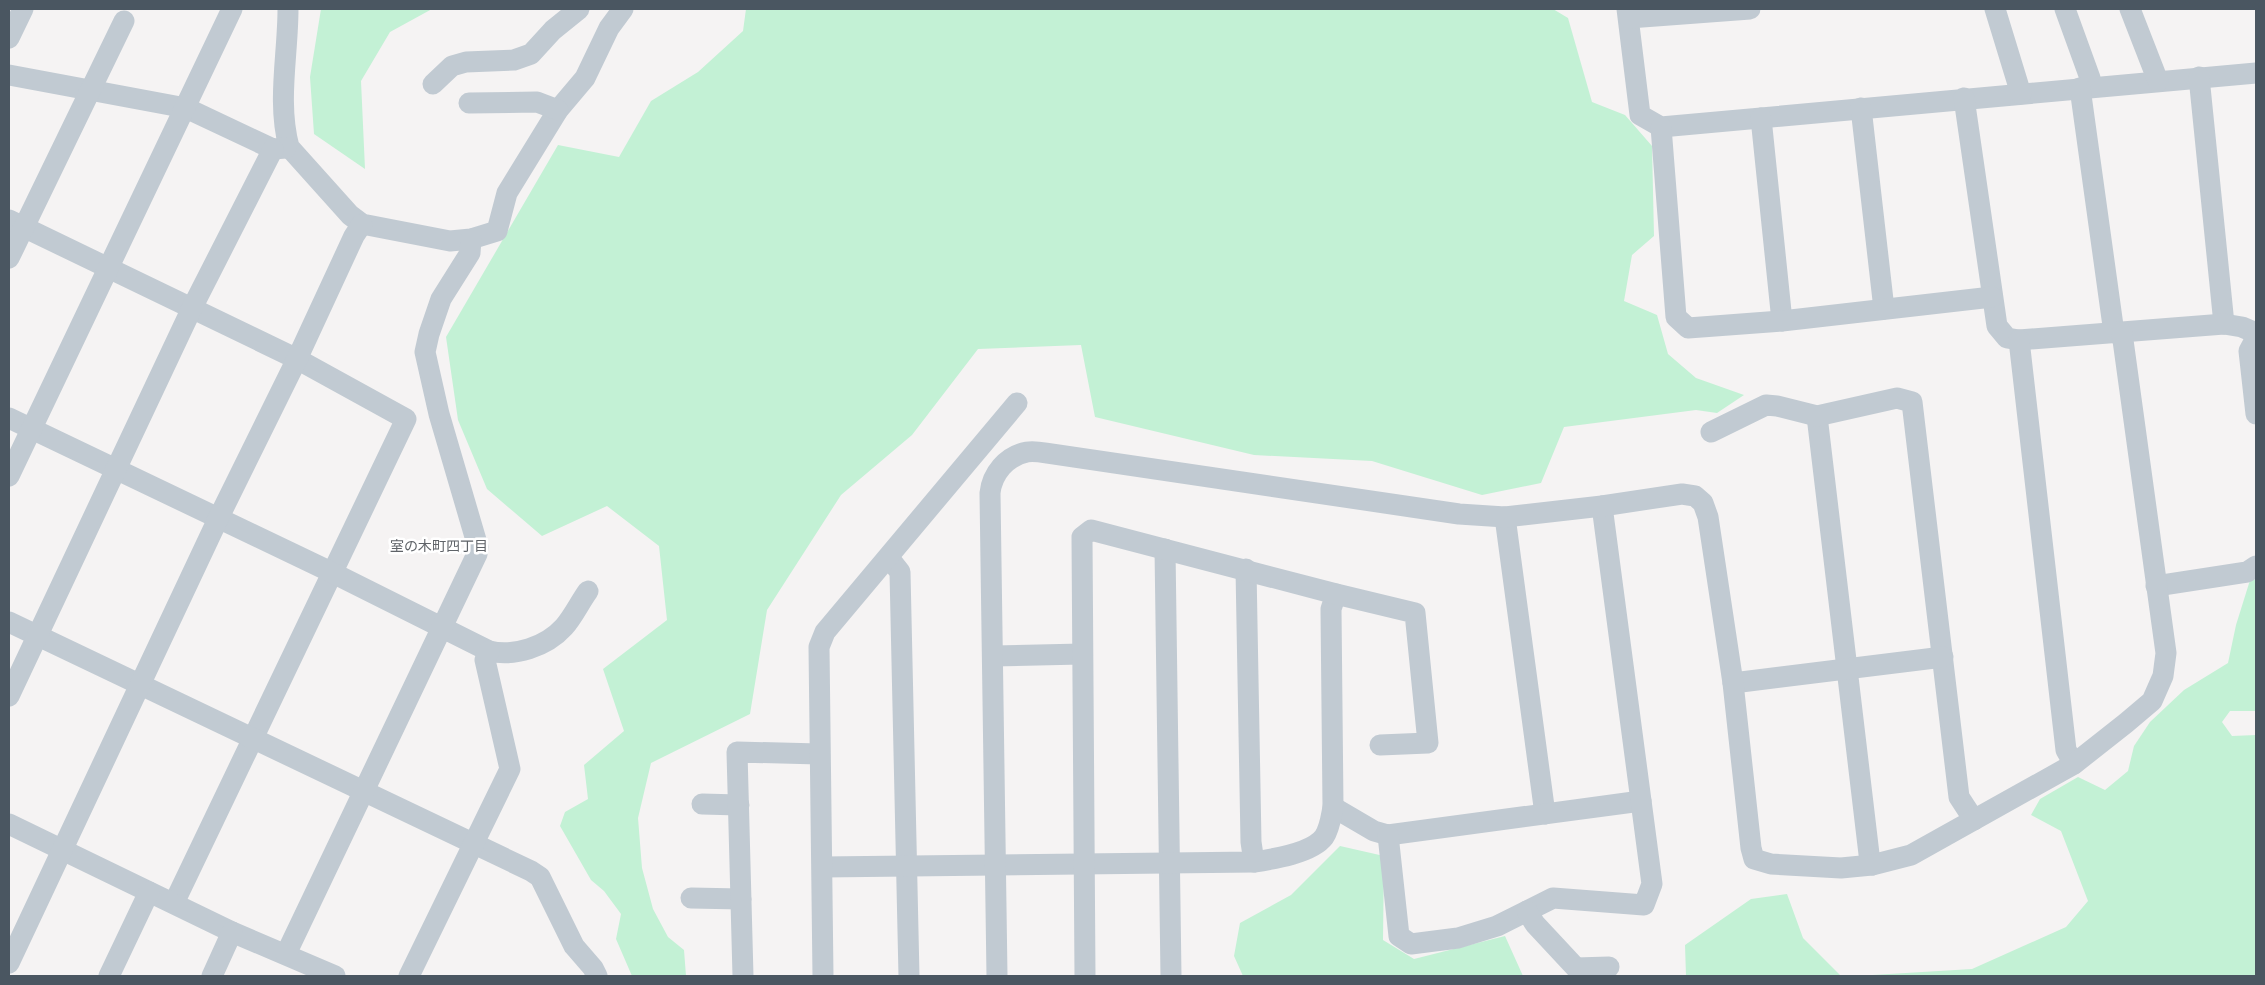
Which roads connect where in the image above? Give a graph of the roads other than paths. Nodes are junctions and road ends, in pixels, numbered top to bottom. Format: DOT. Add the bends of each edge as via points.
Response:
graph roads {
  1 [pos="22,9"];
  2 [pos="232,9"];
  3 [pos="288,9"];
  4 [pos="579,9"];
  5 [pos="1750,9"];
  6 [pos="1994,9"];
  7 [pos="2065,9"];
  8 [pos="2130,9"];
  9 [pos="614,11"];
  10 [pos="1628,13"];
  11 [pos="124,20"];
  12 [pos="9,38"];
  13 [pos="2256,73"];
  14 [pos="9,75"];
  15 [pos="2199,77"];
  16 [pos="2158,81"];
  17 [pos="433,84"];
  18 [pos="2085,88"];
  19 [pos="89,90"];
  20 [pos="2022,94"];
  21 [pos="1964,98"];
  22 [pos="469,103"];
  23 [pos="186,108"];
  24 [pos="1861,108"];
  25 [pos="558,110"];
  26 [pos="1761,118"];
  27 [pos="1661,127"];
  28 [pos="281,148"];
  29 [pos="16,223"];
  30 [pos="362,224"];
  31 [pos="471,239"];
  32 [pos="9,258"];
  33 [pos="108,266"];
  34 [pos="1992,297"];
  35 [pos="192,308"];
  36 [pos="1884,310"];
  37 [pos="1782,321"];
  38 [pos="2224,324"];
  39 [pos="2118,333"];
  40 [pos="2256,333"];
  41 [pos="2256,338"];
  42 [pos="2019,340"];
  43 [pos="297,359"];
  44 [pos="1017,403"];
  45 [pos="2256,414"];
  46 [pos="1817,416"];
  47 [pos="9,418"];
  48 [pos="31,429"];
  49 [pos="1711,432"];
  50 [pos="978,450"];
  51 [pos="1000,468"];
  52 [pos="116,470"];
  53 [pos="9,476"];
  54 [pos="1602,506"];
  55 [pos="1505,517"];
  56 [pos="218,519"];
  57 [pos="1165,549"];
  58 [pos="889,558"];
  59 [pos="2256,566"];
  60 [pos="1246,569"];
  61 [pos="331,572"];
  62 [pos="2156,586"];
  63 [pos="588,591"];
  64 [pos="1336,594"];
  65 [pos="9,622"];
  66 [pos="443,627"];
  67 [pos="38,636"];
  68 [pos="489,651"];
  69 [pos="1082,654"];
  70 [pos="992,656"];
  71 [pos="1943,658"];
  72 [pos="1848,668"];
  73 [pos="1734,683"];
  74 [pos="140,684"];
  75 [pos="9,696"];
  76 [pos="251,739"];
  77 [pos="1380,745"];
  78 [pos="819,754"];
  79 [pos="2074,764"];
  80 [pos="363,790"];
  81 [pos="1641,801"];
  82 [pos="702,804"];
  83 [pos="739,805"];
  84 [pos="1333,807"];
  85 [pos="1545,814"];
  86 [pos="1974,820"];
  87 [pos="9,824"];
  88 [pos="1388,835"];
  89 [pos="474,843"];
  90 [pos="63,850"];
  91 [pos="1254,862"];
  92 [pos="1170,863"];
  93 [pos="995,864"];
  94 [pos="1083,864"];
  95 [pos="906,865"];
  96 [pos="1872,865"];
  97 [pos="823,867"];
  98 [pos="149,892"];
  99 [pos="691,898"];
  100 [pos="741,899"];
  101 [pos="174,903"];
  102 [pos="1527,911"];
  103 [pos="232,932"];
  104 [pos="286,954"];
  105 [pos="9,963"];
  106 [pos="1609,967"];
  107 [pos="305,970"];
  108 [pos="593,975"];
  109 [pos="109,976"];
  110 [pos="212,976"];
  111 [pos="335,976"];
  112 [pos="409,976"];
  113 [pos="743,976"];
  114 [pos="823,976"];
  115 [pos="909,976"];
  116 [pos="997,976"];
  117 [pos="1085,976"];
  118 [pos="1171,976"];
  1 -- 12 [label="street"];
  2 -- 23 [label="street"];
  3 -- 28 [label="street" via="283,64 285,133"];
  4 -- 17 [label="street" via="553,30 532,54 514,60 466,62 452,66"];
  5 -- 10 [label="street"];
  6 -- 20 [label="street"];
  7 -- 18 [label="street" via="2090,78"];
  8 -- 16 [label="street"];
  9 -- 25 [label="street" via="586,78"];
  10 -- 27 [label="street" via="1640,115"];
  11 -- 19 [label="street"];
  13 -- 15 [label="street"];
  14 -- 19 [label="street"];
  15 -- 16 [label="street"];
  15 -- 38 [label="street"];
  16 -- 18 [label="street"];
  18 -- 20 [label="street"];
  18 -- 39 [label="street"];
  19 -- 23 [label="street"];
  19 -- 29 [label="street"];
  20 -- 21 [label="street"];
  21 -- 24 [label="street"];
  21 -- 34 [label="street"];
  22 -- 25 [label="street" via="537,102"];
  23 -- 28 [label="street"];
  23 -- 33 [label="street"];
  24 -- 26 [label="street"];
  24 -- 36 [label="street"];
  25 -- 31 [label="street" via="507,193 497,231"];
  26 -- 27 [label="street"];
  26 -- 37 [label="street"];
  27 -- 37 [label="street" via="1676,317 1688,328"];
  28 -- 30 [label="street"];
  28 -- 35 [label="street"];
  29 -- 32 [label="street"];
  29 -- 33 [label="street"];
  30 -- 31 [label="street" via="450,241"];
  30 -- 43 [label="street"];
  31 -- 66 [label="street" via="470,253 441,299 426,352 438,414 478,547"];
  33 -- 35 [label="street"];
  33 -- 48 [label="street"];
  34 -- 36 [label="street"];
  34 -- 42 [label="street" via="1997,326 2007,338"];
  35 -- 43 [label="street"];
  35 -- 52 [label="street"];
  36 -- 37 [label="street"];
  38 -- 39 [label="street"];
  38 -- 40 [label="street"];
  39 -- 42 [label="street"];
  39 -- 62 [label="street"];
  41 -- 45 [label="street" via="2249,351"];
  42 -- 79 [label="street" via="2066,750"];
  43 -- 56 [label="street"];
  43 -- 61 [label="street" via="406,419"];
  44 -- 50 [label="street"];
  46 -- 49 [label="street" via="1766,405"];
  46 -- 71 [label="street" via="1897,398 1912,402"];
  46 -- 72 [label="street"];
  47 -- 48 [label="street"];
  48 -- 52 [label="street"];
  48 -- 53 [label="street"];
  50 -- 51 [label="street"];
  50 -- 58 [label="street"];
  51 -- 55 [label="street" via="1011,458 1027,452 1046,453 1459,514"];
  51 -- 70 [label="street" via="992,480 990,493"];
  52 -- 56 [label="street"];
  52 -- 67 [label="street"];
  54 -- 55 [label="street"];
  54 -- 73 [label="street" via="1682,494 1695,496 1704,503"];
  54 -- 81 [label="street"];
  55 -- 85 [label="street"];
  56 -- 61 [label="street"];
  56 -- 74 [label="street"];
  57 -- 60 [label="street"];
  57 -- 69 [label="street" via="1091,530 1082,537"];
  57 -- 92 [label="street"];
  58 -- 78 [label="street" via="825,632 820,647"];
  58 -- 95 [label="street" via="900,572"];
  59 -- 62 [label="street" via="2247,572"];
  60 -- 64 [label="street"];
  60 -- 91 [label="street"];
  61 -- 66 [label="street"];
  61 -- 76 [label="street"];
  62 -- 79 [label="street" via="2166,653 2163,676 2156,693 2152,701"];
  63 -- 68 [label="street" via="564,627 540,646 502,654"];
  64 -- 77 [label="street" via="1415,613 1428,743"];
  64 -- 84 [label="street" via="1331,609"];
  65 -- 67 [label="street"];
  66 -- 68 [label="street"];
  66 -- 80 [label="street"];
  67 -- 74 [label="street"];
  67 -- 75 [label="street"];
  68 -- 89 [label="street" via="485,660 510,769"];
  69 -- 70 [label="street"];
  69 -- 94 [label="street"];
  70 -- 93 [label="street"];
  71 -- 72 [label="street"];
  71 -- 86 [label="street" via="1959,797"];
  72 -- 73 [label="street"];
  72 -- 96 [label="street"];
  73 -- 96 [label="street" via="1754,859 1771,864 1841,868"];
  74 -- 76 [label="street"];
  74 -- 90 [label="street"];
  76 -- 80 [label="street"];
  76 -- 101 [label="street"];
  78 -- 83 [label="street" via="737,752"];
  78 -- 97 [label="street"];
  79 -- 86 [label="street"];
  80 -- 89 [label="street"];
  80 -- 104 [label="street"];
  81 -- 85 [label="street"];
  81 -- 102 [label="street" via="1652,884 1644,905 1553,898"];
  82 -- 83 [label="street"];
  83 -- 100 [label="street"];
  84 -- 88 [label="street" via="1374,831"];
  84 -- 91 [label="street" via="1330,826 1317,844 1281,857"];
  85 -- 88 [label="street"];
  86 -- 96 [label="street" via="1911,855"];
  87 -- 90 [label="street"];
  88 -- 102 [label="street" via="1399,936 1411,944 1458,938 1497,926"];
  89 -- 108 [label="street" via="540,877 574,946"];
  89 -- 112 [label="street"];
  90 -- 98 [label="street"];
  90 -- 105 [label="street"];
  91 -- 92 [label="street"];
  92 -- 94 [label="street"];
  92 -- 118 [label="street"];
  93 -- 94 [label="street"];
  93 -- 95 [label="street"];
  93 -- 116 [label="street"];
  94 -- 117 [label="street"];
  95 -- 97 [label="street"];
  95 -- 115 [label="street"];
  97 -- 114 [label="street"];
  98 -- 101 [label="street"];
  98 -- 109 [label="street"];
  99 -- 100 [label="street"];
  100 -- 113 [label="street"];
  101 -- 103 [label="street"];
  102 -- 106 [label="street" via="1576,968"];
  103 -- 104 [label="street"];
  103 -- 110 [label="street"];
  104 -- 107 [label="street"];
  107 -- 111 [label="street"];
}
